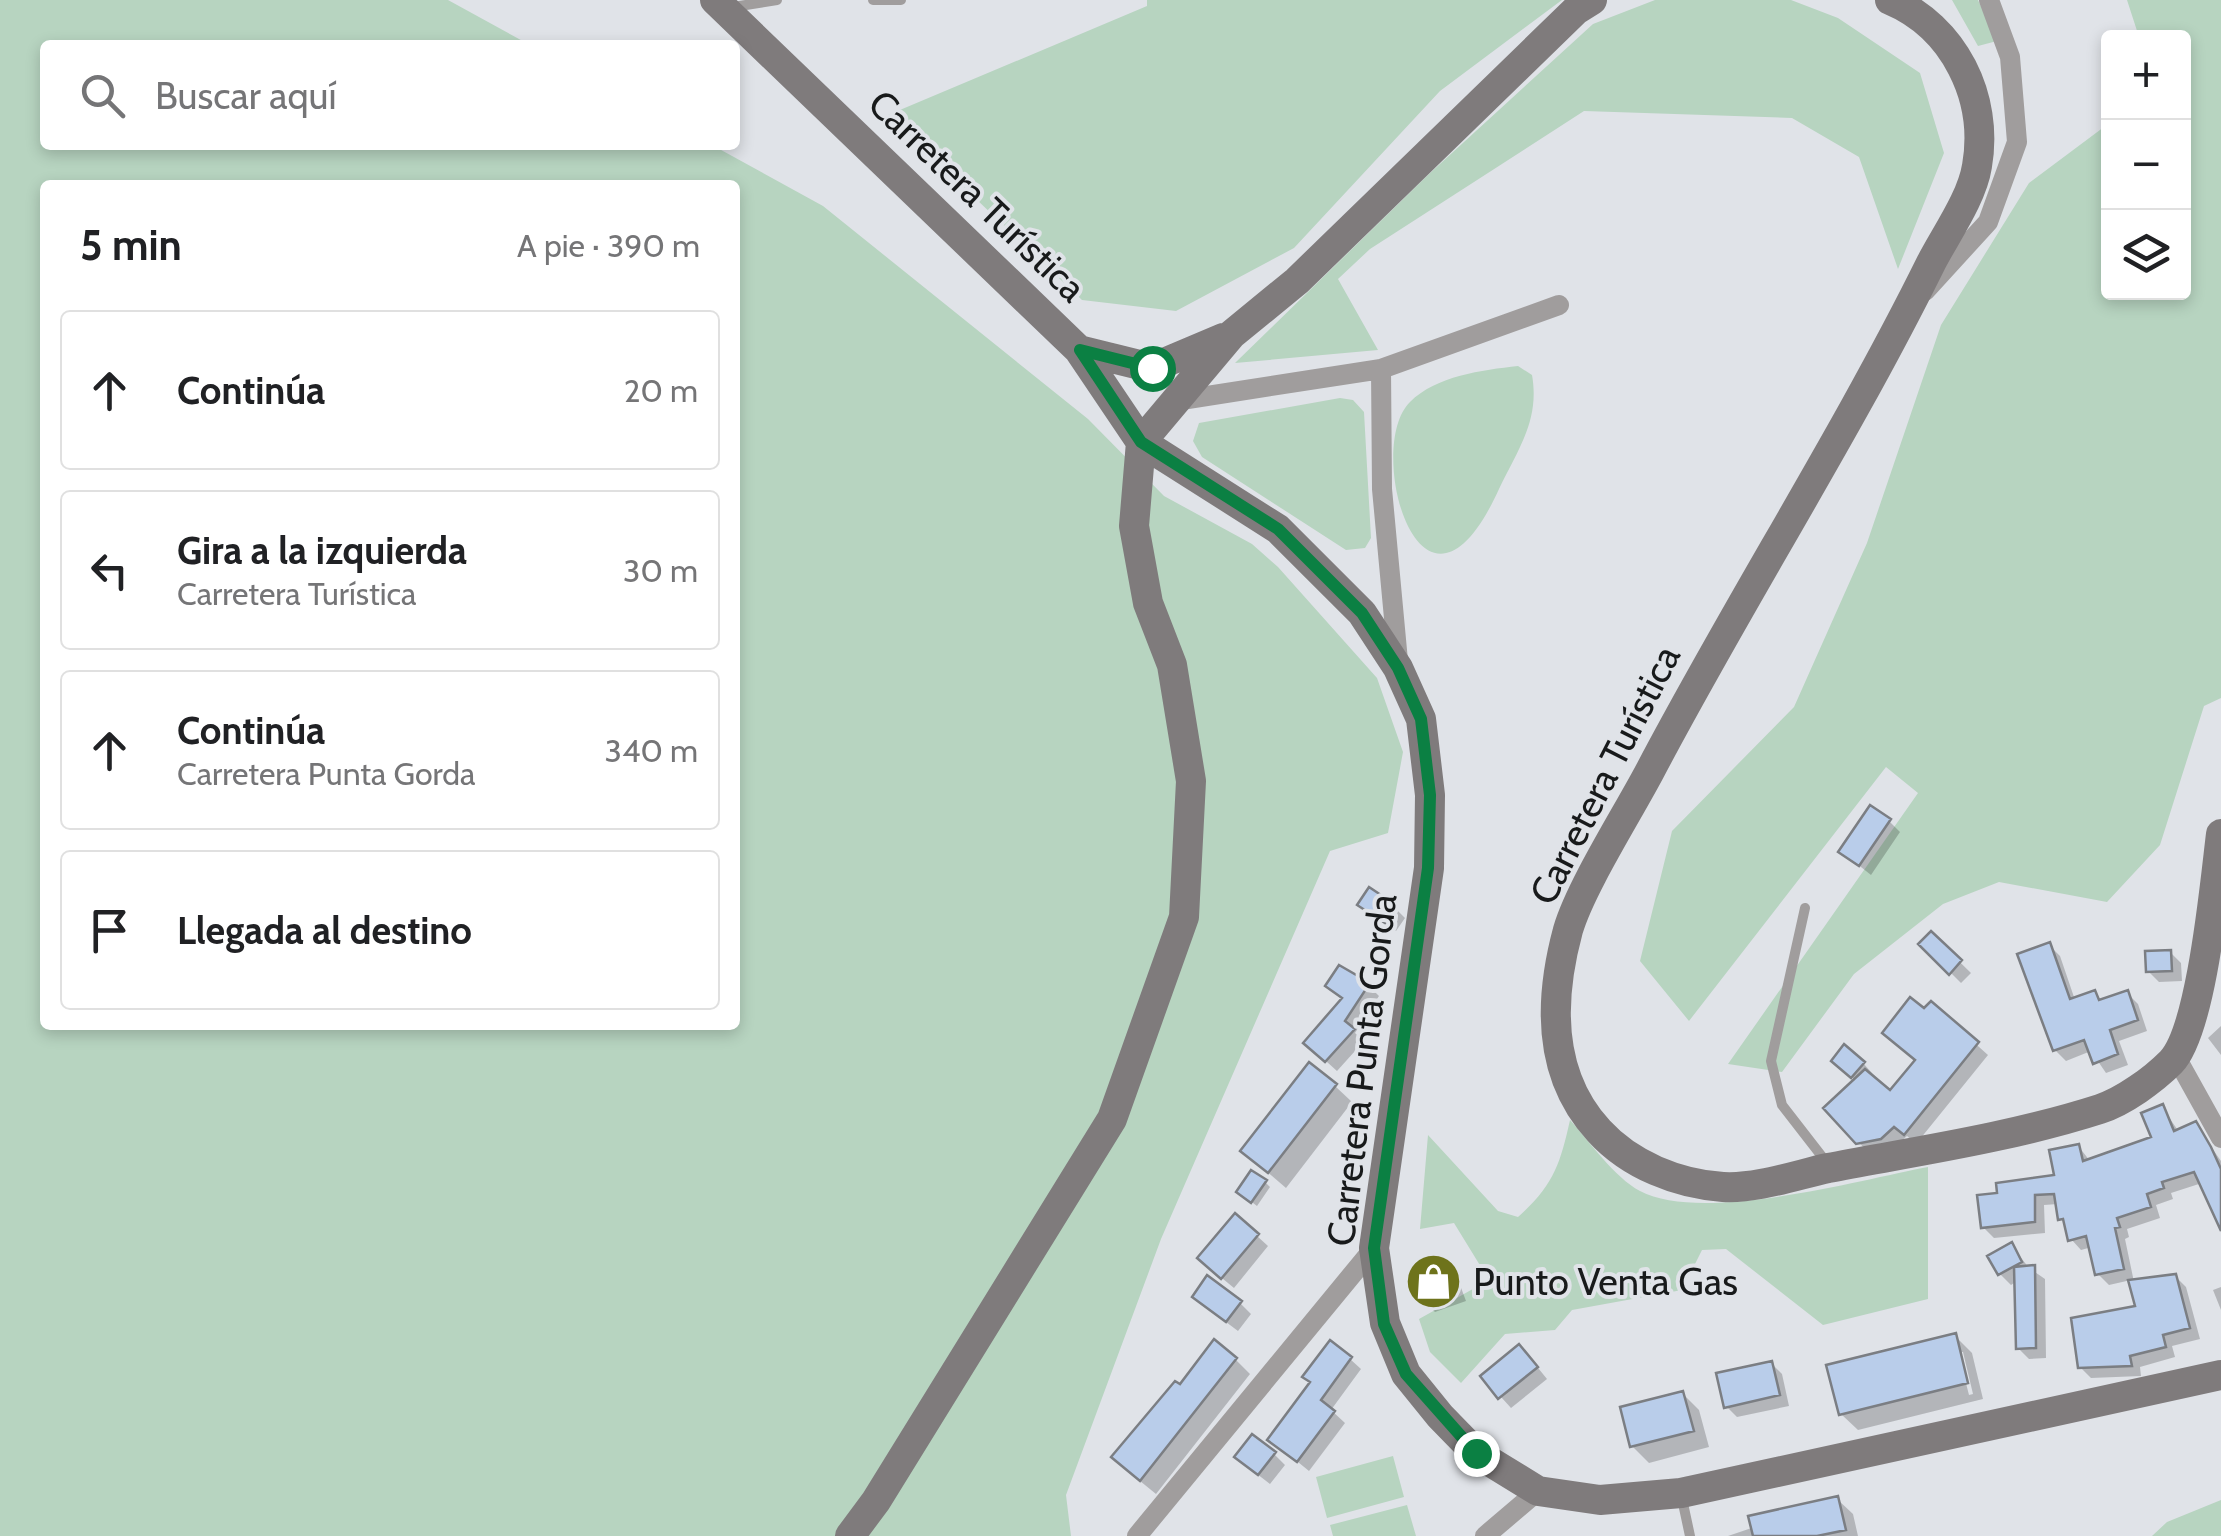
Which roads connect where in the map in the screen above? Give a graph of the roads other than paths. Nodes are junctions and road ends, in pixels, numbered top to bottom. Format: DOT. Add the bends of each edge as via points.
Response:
graph roads {
  1 [pos="777,0"];
  2 [pos="873,0"];
  3 [pos="901,0"];
  4 [pos="1592,0"];
  5 [pos="1890,0"];
  6 [pos="1989,0"];
  7 [pos="720,4"];
  8 [pos="1560,305"];
  9 [pos="1907,312"];
  10 [pos="1230,335"];
  11 [pos="1080,350"];
  12 [pos="1380,368"];
  13 [pos="1175,402"];
  14 [pos="1141,442"];
  15 [pos="1398,668"];
  16 [pos="2221,834"];
  17 [pos="1805,908"];
  18 [pos="2176,1058"];
  19 [pos="2221,1138"];
  20 [pos="1831,1168"];
  21 [pos="1374,1248"];
  22 [pos="2221,1375"];
  23 [pos="1538,1491"];
  24 [pos="1680,1493"];
  25 [pos="850,1536"];
  26 [pos="1137,1536"];
  27 [pos="1485,1536"];
  28 [pos="1690,1536"];
  1 -- 7 [label="lane"];
  2 -- 3 [label="lane"];
  4 -- 10 [label="main road" via="1296,281"];
  5 -- 9 [label="main road, Carretera Turística" via="1919,12 1947,38 1978,120 1977,170"];
  6 -- 9 [label="street" via="2010,56 2017,142 1988,222"];
  7 -- 11 [label="main road, Carretera Turística"];
  8 -- 12 [label="street"];
  9 -- 20 [label="main road, Carretera Turística" via="1710,658 1570,924 1558,978 1554,1031 1580,1111 1643,1166 1728,1188"];
  10 -- 11 [label="main road" via="1152,368"];
  10 -- 13 [label="main road"];
  11 -- 14 [label="main road, Carretera Turística"];
  12 -- 13 [label="street"];
  12 -- 15 [label="street" via="1382,489"];
  13 -- 14 [label="main road"];
  14 -- 15 [label="main road, Carretera Punta Gorda" via="1278,529 1362,613"];
  14 -- 25 [label="main road" via="1134,526 1148,603 1172,665 1190,781 1184,917 1112,1120"];
  15 -- 21 [label="main road, Carretera Punta Gorda" via="1421,719 1430,795 1428,868"];
  16 -- 18 [label="main road" via="2202,978"];
  17 -- 20 [label="lane" via="1770,1061 1782,1105"];
  18 -- 19 [label="street"];
  18 -- 20 [label="main road, Carretera Turística" via="2106,1107"];
  21 -- 23 [label="main road, Carretera Punta Gorda" via="1384,1324 1406,1374 1476,1453"];
  21 -- 26 [label="street"];
  22 -- 24 [label="main road, Carretera Punta Gorda"];
  23 -- 24 [label="main road, Carretera Punta Gorda" via="1600,1500"];
  23 -- 27 [label="street"];
  24 -- 28 [label="lane"];
}
